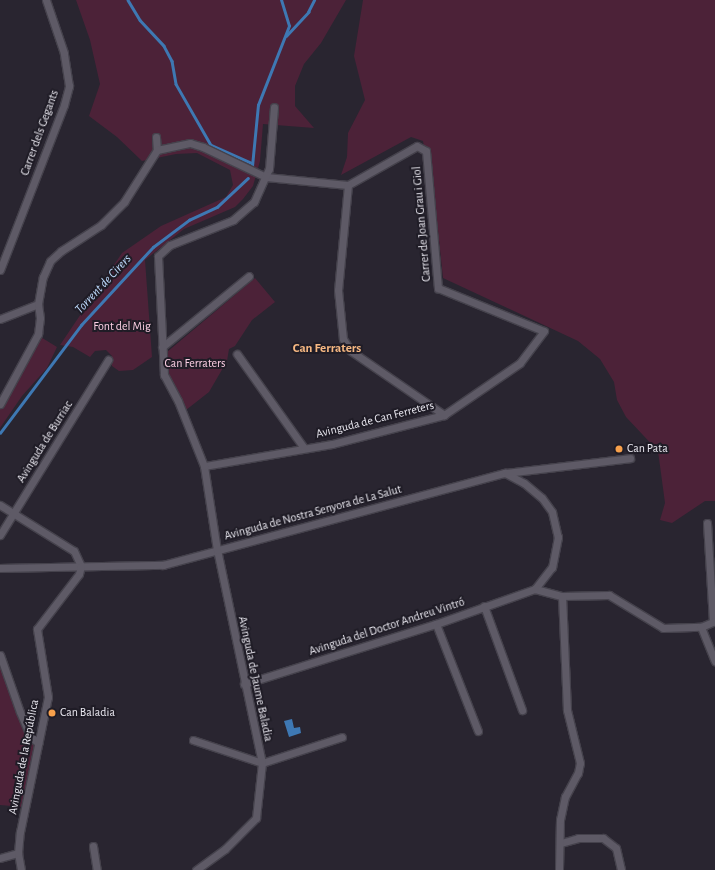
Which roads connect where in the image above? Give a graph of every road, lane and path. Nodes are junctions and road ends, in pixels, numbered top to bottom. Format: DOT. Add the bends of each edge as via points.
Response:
graph roads {
  1 [pos="46,0"];
  2 [pos="274,107"];
  3 [pos="156,137"];
  4 [pos="157,150"];
  5 [pos="266,176"];
  6 [pos="348,185"];
  7 [pos="0,266"];
  8 [pos="249,276"];
  9 [pos="38,304"];
  10 [pos="0,319"];
  11 [pos="544,331"];
  12 [pos="162,347"];
  13 [pos="236,354"];
  14 [pos="108,360"];
  15 [pos="0,404"];
  16 [pos="444,415"];
  17 [pos="304,448"];
  18 [pos="630,458"];
  19 [pos="204,466"];
  20 [pos="505,473"];
  21 [pos="0,505"];
  22 [pos="14,514"];
  23 [pos="707,523"];
  24 [pos="0,535"];
  25 [pos="217,550"];
  26 [pos="81,566"];
  27 [pos="0,568"];
  28 [pos="535,589"];
  29 [pos="562,596"];
  30 [pos="484,606"];
  31 [pos="714,622"];
  32 [pos="436,624"];
  33 [pos="701,627"];
  34 [pos="0,655"];
  35 [pos="715,661"];
  36 [pos="244,684"];
  37 [pos="522,710"];
  38 [pos="478,731"];
  39 [pos="342,737"];
  40 [pos="192,740"];
  41 [pos="38,743"];
  42 [pos="262,763"];
  43 [pos="560,843"];
  44 [pos="93,846"];
  45 [pos="18,853"];
  46 [pos="0,858"];
  47 [pos="21,870"];
  48 [pos="97,870"];
  49 [pos="196,870"];
  50 [pos="559,870"];
  51 [pos="620,870"];
  1 -- 7 [label="street, Carrer dels Gegants" via="64,53 68,86 64,105"];
  2 -- 5 [label="street" via="273,138"];
  3 -- 4 [label="street"];
  4 -- 5 [label="street" via="190,143"];
  4 -- 9 [label="street" via="124,202 105,220 50,261 43,277"];
  5 -- 6 [label="street"];
  5 -- 12 [label="street, Avinguda de Jaume Baladia" via="254,202 244,212 233,220 170,245 158,256"];
  6 -- 11 [label="street, Carrer de Joan Grau i Giol" via="417,146 426,151 438,288"];
  6 -- 16 [label="street" via="338,290 343,339 351,351"];
  8 -- 12 [label="street"];
  9 -- 10 [label="street"];
  9 -- 15 [label="street" via="38,334"];
  11 -- 16 [label="street, Avinguda de Can Ferreters" via="520,363"];
  12 -- 19 [label="street, Avinguda de Jaume Baladia" via="164,375 178,401"];
  13 -- 17 [label="street"];
  14 -- 22 [label="street, Avinguda de Burriac"];
  16 -- 17 [label="street, Avinguda de Can Ferreters" via="332,444"];
  17 -- 19 [label="street, Avinguda de Can Ferreters"];
  18 -- 20 [label="street, Avinguda de Nostra Senyora de La Salut"];
  19 -- 25 [label="street, Avinguda de Jaume Baladia"];
  20 -- 25 [label="street, Avinguda de Nostra Senyora de La Salut"];
  20 -- 28 [label="street" via="524,483 542,498 552,512 558,537 552,567"];
  21 -- 22 [label="street"];
  22 -- 24 [label="street, Avinguda de Burriac"];
  22 -- 26 [label="street" via="74,551"];
  23 -- 31 [label="street"];
  25 -- 26 [label="street, Avinguda de Nostra Senyora de La Salut" via="163,565"];
  25 -- 36 [label="street, Avinguda de Jaume Baladia"];
  26 -- 27 [label="street, Avinguda de Nostra Senyora de La Salut"];
  26 -- 41 [label="street, Avinguda de la República" via="80,574 37,629 48,697"];
  28 -- 29 [label="street"];
  28 -- 30 [label="street, Avinguda del Doctor Andreu Vintró"];
  29 -- 33 [label="street" via="609,595 663,628"];
  29 -- 43 [label="street" via="568,710 580,763 578,773 565,797 560,820"];
  30 -- 32 [label="street, Avinguda del Doctor Andreu Vintró"];
  30 -- 37 [label="street"];
  31 -- 33 [label="street"];
  32 -- 36 [label="street, Avinguda del Doctor Andreu Vintró"];
  32 -- 38 [label="street"];
  33 -- 35 [label="street"];
  34 -- 41 [label="street" via="30,736"];
  36 -- 42 [label="street, Avinguda de Jaume Baladia"];
  39 -- 42 [label="street"];
  40 -- 42 [label="street"];
  41 -- 45 [label="street, Avinguda de la República"];
  42 -- 49 [label="street, Avinguda de Jaume Baladia" via="256,818 224,849"];
  43 -- 50 [label="street"];
  43 -- 51 [label="street" via="578,838 603,838 616,848"];
  44 -- 48 [label="street"];
  45 -- 46 [label="street"];
  45 -- 47 [label="street, Avinguda de la República"];
}
